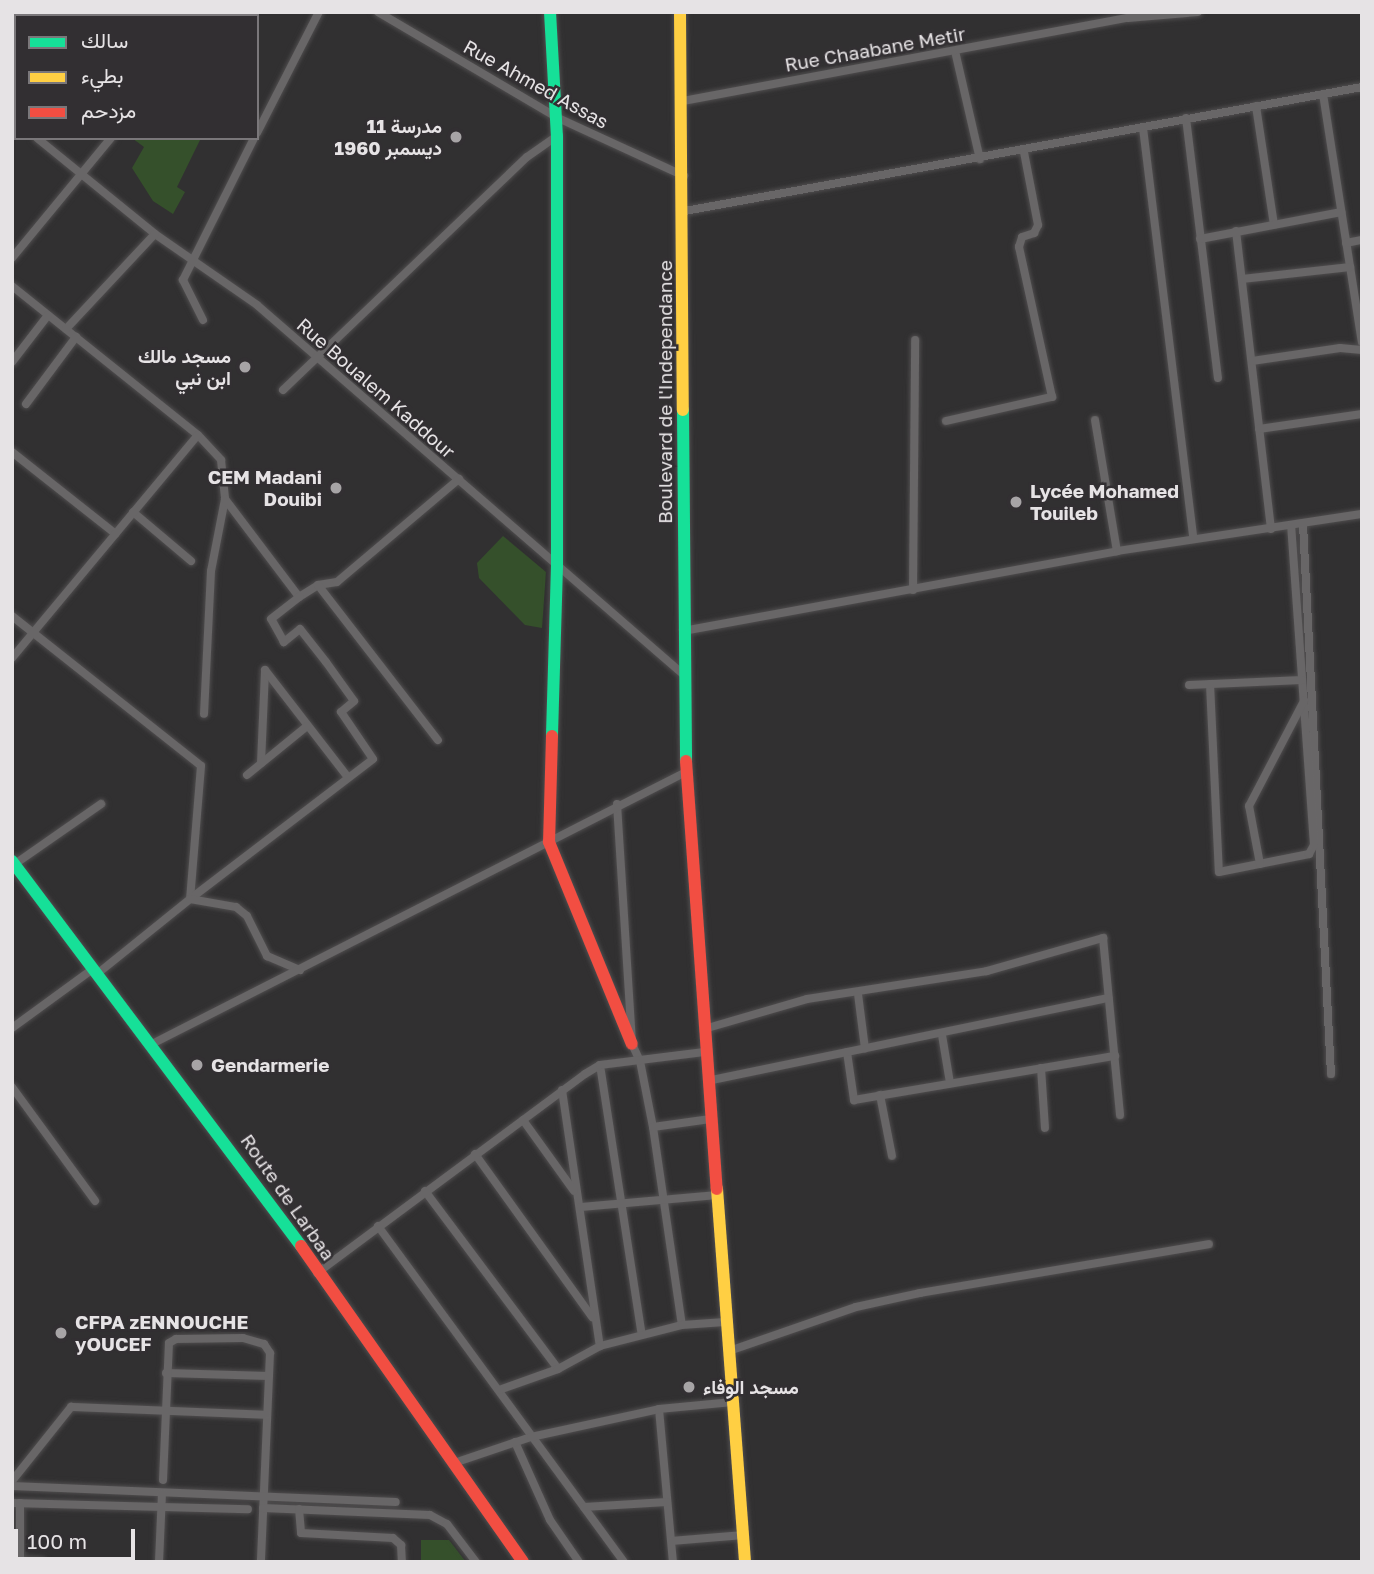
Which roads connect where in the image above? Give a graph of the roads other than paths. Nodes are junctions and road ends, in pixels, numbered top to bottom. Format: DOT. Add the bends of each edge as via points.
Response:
graph roads {
  1 [pos="319,12"];
  2 [pos="378,12"];
  3 [pos="550,12"];
  4 [pos="680,12"];
  5 [pos="1198,12"];
  6 [pos="1127,15"];
  7 [pos="956,51"];
  8 [pos="1362,88"];
  9 [pos="1323,94"];
  10 [pos="683,101"];
  11 [pos="1256,106"];
  12 [pos="556,117"];
  13 [pos="1185,118"];
  14 [pos="1143,128"];
  15 [pos="259,129"];
  16 [pos="557,136"];
  17 [pos="40,140"];
  18 [pos="109,140"];
  19 [pos="253,140"];
  20 [pos="1024,152"];
  21 [pos="980,159"];
  22 [pos="81,173"];
  23 [pos="684,176"];
  24 [pos="685,211"];
  25 [pos="1341,212"];
  26 [pos="1274,225"];
  27 [pos="1236,231"];
  28 [pos="155,234"];
  29 [pos="1200,239"];
  30 [pos="1362,240"];
  31 [pos="1346,243"];
  32 [pos="12,258"];
  33 [pos="192,260"];
  34 [pos="1350,267"];
  35 [pos="1242,279"];
  36 [pos="12,286"];
  37 [pos="1358,290"];
  38 [pos="48,316"];
  39 [pos="203,320"];
  40 [pos="65,329"];
  41 [pos="75,337"];
  42 [pos="915,340"];
  43 [pos="1362,347"];
  44 [pos="317,359"];
  45 [pos="1252,361"];
  46 [pos="12,362"];
  47 [pos="1218,378"];
  48 [pos="283,390"];
  49 [pos="26,404"];
  50 [pos="1362,414"];
  51 [pos="1095,419"];
  52 [pos="946,421"];
  53 [pos="1259,429"];
  54 [pos="198,435"];
  55 [pos="12,452"];
  56 [pos="459,479"];
  57 [pos="225,499"];
  58 [pos="133,512"];
  59 [pos="1362,514"];
  60 [pos="1303,524"];
  61 [pos="1291,526"];
  62 [pos="1271,529"];
  63 [pos="116,534"];
  64 [pos="1193,538"];
  65 [pos="1117,551"];
  66 [pos="191,561"];
  67 [pos="557,566"];
  68 [pos="318,585"];
  69 [pos="913,590"];
  70 [pos="299,597"];
  71 [pos="12,616"];
  72 [pos="683,631"];
  73 [pos="32,632"];
  74 [pos="12,658"];
  75 [pos="684,675"];
  76 [pos="1302,680"];
  77 [pos="1210,684"];
  78 [pos="1189,685"];
  79 [pos="1304,701"];
  80 [pos="204,714"];
  81 [pos="307,726"];
  82 [pos="438,740"];
  83 [pos="261,763"];
  84 [pos="686,772"];
  85 [pos="247,775"];
  86 [pos="347,776"];
  87 [pos="101,804"];
  88 [pos="617,804"];
  89 [pos="549,842"];
  90 [pos="13,863"];
  91 [pos="1260,864"];
  92 [pos="190,899"];
  93 [pos="300,970"];
  94 [pos="95,972"];
  95 [pos="858,994"];
  96 [pos="1109,998"];
  97 [pos="12,1028"];
  98 [pos="704,1029"];
  99 [pos="942,1035"];
  100 [pos="632,1044"];
  101 [pos="150,1045"];
  102 [pos="865,1049"];
  103 [pos="704,1052"];
  104 [pos="847,1052"];
  105 [pos="1115,1056"];
  106 [pos="640,1061"];
  107 [pos="600,1065"];
  108 [pos="1041,1068"];
  109 [pos="1331,1074"];
  110 [pos="708,1081"];
  111 [pos="950,1083"];
  112 [pos="12,1087"];
  113 [pos="562,1090"];
  114 [pos="880,1095"];
  115 [pos="1121,1115"];
  116 [pos="710,1119"];
  117 [pos="523,1120"];
  118 [pos="653,1127"];
  119 [pos="1045,1128"];
  120 [pos="475,1154"];
  121 [pos="892,1156"];
  122 [pos="425,1191"];
  123 [pos="575,1193"];
  124 [pos="717,1195"];
  125 [pos="664,1199"];
  126 [pos="95,1201"];
  127 [pos="620,1204"];
  128 [pos="581,1207"];
  129 [pos="378,1226"];
  130 [pos="1209,1244"];
  131 [pos="317,1273"];
  132 [pos="593,1319"];
  133 [pos="725,1322"];
  134 [pos="682,1325"];
  135 [pos="642,1335"];
  136 [pos="600,1346"];
  137 [pos="729,1351"];
  138 [pos="558,1370"];
  139 [pos="166,1373"];
  140 [pos="269,1376"];
  141 [pos="499,1390"];
  142 [pos="733,1402"];
  143 [pos="659,1409"];
  144 [pos="163,1410"];
  145 [pos="267,1415"];
  146 [pos="531,1437"];
  147 [pos="515,1443"];
  148 [pos="457,1462"];
  149 [pos="163,1480"];
  150 [pos="12,1483"];
  151 [pos="162,1493"];
  152 [pos="264,1497"];
  153 [pos="396,1502"];
  154 [pos="667,1502"];
  155 [pos="16,1503"];
  156 [pos="161,1507"];
  157 [pos="584,1507"];
  158 [pos="263,1508"];
  159 [pos="248,1509"];
  160 [pos="299,1510"];
  161 [pos="743,1535"];
  162 [pos="671,1541"];
  163 [pos="17,1561"];
  164 [pos="41,1562"];
  165 [pos="159,1562"];
  166 [pos="261,1562"];
  167 [pos="402,1562"];
  168 [pos="476,1562"];
  169 [pos="523,1562"];
  170 [pos="579,1562"];
  171 [pos="624,1562"];
  172 [pos="673,1562"];
  173 [pos="745,1562"];
  1 -- 15 [label="street"];
  2 -- 12 [label="street, Rue Ahmed Assas"];
  3 -- 12 [label="street"];
  4 -- 10 [label="street, Boulevard de l'Independance"];
  5 -- 6 [label="street, Rue Chaabane Metir"];
  6 -- 7 [label="street, Rue Chaabane Metir"];
  7 -- 10 [label="street, Rue Chaabane Metir"];
  7 -- 21 [label="street"];
  8 -- 9 [label="street"];
  9 -- 11 [label="street"];
  9 -- 25 [label="street"];
  10 -- 23 [label="street, Boulevard de l'Independance"];
  11 -- 13 [label="street"];
  11 -- 26 [label="street"];
  12 -- 16 [label="street"];
  12 -- 23 [label="street, Rue Ahmed Assas"];
  13 -- 14 [label="street"];
  13 -- 29 [label="street"];
  14 -- 20 [label="street"];
  14 -- 64 [label="street"];
  16 -- 44 [label="street" via="527,157"];
  16 -- 67 [label="street"];
  17 -- 22 [label="street, Rue Boualem Kaddour"];
  18 -- 22 [label="street"];
  19 -- 33 [label="street"];
  20 -- 21 [label="street"];
  20 -- 52 [label="street" via="1038,225 1034,233 1022,237 1019,247 1052,397"];
  21 -- 24 [label="street"];
  22 -- 28 [label="street, Rue Boualem Kaddour"];
  22 -- 32 [label="street"];
  23 -- 24 [label="street, Boulevard de l'Independance"];
  24 -- 72 [label="street, Boulevard de l'Independance"];
  25 -- 26 [label="street"];
  25 -- 31 [label="street"];
  26 -- 27 [label="street"];
  27 -- 29 [label="street"];
  27 -- 35 [label="street"];
  28 -- 33 [label="street, Rue Boualem Kaddour"];
  28 -- 40 [label="street"];
  29 -- 47 [label="street"];
  30 -- 31 [label="street"];
  31 -- 34 [label="street"];
  33 -- 39 [label="street" via="183,280"];
  33 -- 44 [label="street, Rue Boualem Kaddour" via="257,305"];
  34 -- 35 [label="street"];
  34 -- 37 [label="street"];
  35 -- 45 [label="street"];
  36 -- 38 [label="street"];
  37 -- 43 [label="street"];
  38 -- 40 [label="street"];
  38 -- 46 [label="street"];
  40 -- 41 [label="street"];
  41 -- 49 [label="street"];
  41 -- 54 [label="street"];
  42 -- 69 [label="street"];
  43 -- 45 [label="street"];
  44 -- 48 [label="street"];
  44 -- 56 [label="street, Rue Boualem Kaddour"];
  45 -- 53 [label="street"];
  50 -- 53 [label="street"];
  51 -- 65 [label="street"];
  53 -- 62 [label="street"];
  54 -- 57 [label="street" via="221,460"];
  54 -- 58 [label="street"];
  55 -- 63 [label="street"];
  56 -- 67 [label="street, Rue Boualem Kaddour"];
  56 -- 68 [label="street" via="337,582"];
  57 -- 70 [label="street"];
  57 -- 80 [label="street" via="211,571"];
  58 -- 63 [label="street"];
  58 -- 66 [label="street"];
  59 -- 60 [label="street"];
  60 -- 61 [label="street"];
  60 -- 109 [label="street"];
  61 -- 62 [label="street"];
  61 -- 76 [label="street"];
  62 -- 64 [label="street"];
  63 -- 73 [label="street"];
  64 -- 65 [label="street"];
  65 -- 69 [label="street"];
  67 -- 75 [label="street, Rue Boualem Kaddour"];
  67 -- 89 [label="street"];
  68 -- 70 [label="street"];
  68 -- 82 [label="street"];
  69 -- 72 [label="street"];
  70 -- 86 [label="street" via="271,619 284,642 300,629 354,701 341,712 373,759"];
  71 -- 73 [label="street"];
  72 -- 75 [label="street, Boulevard de l'Independance"];
  73 -- 74 [label="street"];
  73 -- 92 [label="street" via="201,766"];
  75 -- 84 [label="street, Boulevard de l'Independance"];
  76 -- 77 [label="street"];
  76 -- 79 [label="street"];
  77 -- 78 [label="street"];
  77 -- 91 [label="street" via="1218,871"];
  79 -- 91 [label="street" via="1249,806"];
  79 -- 91 [label="street" via="1314,848 1309,854"];
  81 -- 83 [label="street"];
  81 -- 83 [label="street" via="265,670"];
  81 -- 86 [label="street"];
  83 -- 85 [label="street"];
  84 -- 88 [label="street"];
  84 -- 98 [label="street, Boulevard de l'Independance"];
  86 -- 92 [label="street"];
  87 -- 90 [label="street"];
  88 -- 89 [label="street"];
  88 -- 100 [label="street"];
  89 -- 93 [label="street"];
  89 -- 100 [label="street"];
  90 -- 94 [label="street, Route de Larbaa"];
  92 -- 93 [label="street" via="236,907 247,916 267,956"];
  92 -- 94 [label="street"];
  93 -- 101 [label="street"];
  94 -- 97 [label="street"];
  94 -- 101 [label="street, Route de Larbaa"];
  95 -- 96 [label="street" via="987,971 1103,939"];
  95 -- 98 [label="street" via="807,999"];
  95 -- 102 [label="street"];
  96 -- 99 [label="street"];
  96 -- 105 [label="street"];
  98 -- 103 [label="street, Boulevard de l'Independance"];
  99 -- 102 [label="street"];
  99 -- 111 [label="street"];
  100 -- 106 [label="street"];
  101 -- 131 [label="street, Route de Larbaa" via="251,1175"];
  102 -- 104 [label="street"];
  103 -- 106 [label="street"];
  103 -- 110 [label="street, Boulevard de l'Independance"];
  104 -- 110 [label="street"];
  104 -- 114 [label="street" via="854,1100"];
  105 -- 108 [label="street"];
  105 -- 115 [label="street"];
  106 -- 107 [label="street"];
  106 -- 118 [label="street"];
  107 -- 113 [label="street"];
  107 -- 127 [label="street"];
  108 -- 111 [label="street"];
  108 -- 119 [label="street"];
  110 -- 116 [label="street, Boulevard de l'Independance"];
  111 -- 114 [label="street"];
  112 -- 126 [label="street"];
  113 -- 117 [label="street"];
  113 -- 123 [label="street"];
  114 -- 121 [label="street"];
  116 -- 118 [label="street"];
  116 -- 124 [label="street, Boulevard de l'Independance"];
  117 -- 120 [label="street"];
  117 -- 123 [label="street"];
  118 -- 125 [label="street"];
  120 -- 122 [label="street"];
  120 -- 132 [label="street"];
  122 -- 129 [label="street"];
  122 -- 138 [label="street"];
  123 -- 128 [label="street"];
  124 -- 125 [label="street"];
  124 -- 133 [label="street, Boulevard de l'Independance"];
  125 -- 127 [label="street"];
  125 -- 134 [label="street"];
  127 -- 128 [label="street"];
  127 -- 135 [label="street"];
  128 -- 132 [label="street"];
  129 -- 131 [label="street"];
  129 -- 141 [label="street"];
  130 -- 137 [label="street" via="856,1307"];
  131 -- 148 [label="street, Route de Larbaa"];
  132 -- 136 [label="street"];
  133 -- 134 [label="street"];
  133 -- 137 [label="street, Boulevard de l'Independance"];
  134 -- 135 [label="street"];
  135 -- 136 [label="street"];
  136 -- 138 [label="street"];
  137 -- 142 [label="street, Boulevard de l'Independance"];
  138 -- 141 [label="street"];
  139 -- 140 [label="street"];
  139 -- 140 [label="street" via="172,1339 243,1338 268,1348"];
  139 -- 144 [label="street"];
  140 -- 145 [label="street"];
  141 -- 146 [label="street"];
  142 -- 143 [label="street"];
  142 -- 161 [label="street, Boulevard de l'Independance"];
  143 -- 146 [label="street"];
  143 -- 154 [label="street"];
  144 -- 145 [label="street"];
  144 -- 149 [label="street"];
  144 -- 150 [label="street" via="68,1408"];
  145 -- 152 [label="street"];
  146 -- 147 [label="street"];
  146 -- 157 [label="street"];
  147 -- 148 [label="street"];
  147 -- 170 [label="street" via="550,1520"];
  148 -- 169 [label="street, Route de Larbaa"];
  150 -- 151 [label="street"];
  151 -- 152 [label="street"];
  151 -- 156 [label="street"];
  152 -- 153 [label="street"];
  152 -- 158 [label="street"];
  154 -- 157 [label="street"];
  154 -- 162 [label="street"];
  155 -- 156 [label="street"];
  155 -- 163 [label="street"];
  156 -- 159 [label="street"];
  156 -- 165 [label="street"];
  157 -- 171 [label="street"];
  158 -- 160 [label="street"];
  158 -- 166 [label="street"];
  160 -- 167 [label="street" via="302,1533 393,1538 401,1545"];
  160 -- 168 [label="street" via="435,1517 447,1524"];
  161 -- 162 [label="street"];
  161 -- 173 [label="street, Boulevard de l'Independance"];
  162 -- 172 [label="street"];
  163 -- 164 [label="street"];
}
